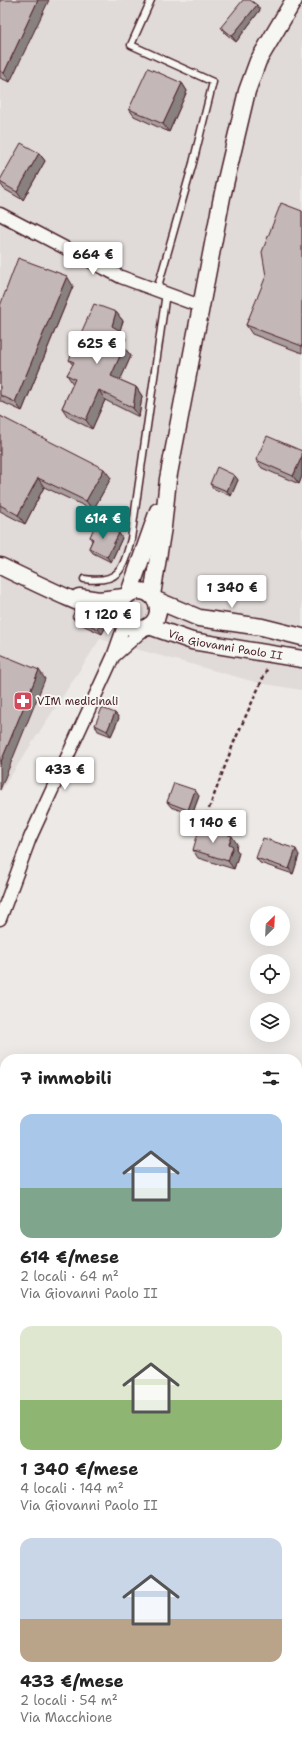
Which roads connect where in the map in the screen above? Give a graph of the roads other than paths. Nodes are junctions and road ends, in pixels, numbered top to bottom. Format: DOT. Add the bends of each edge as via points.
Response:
graph roads {
  1 [pos="151,0"];
  2 [pos="294,0"];
  3 [pos="0,214"];
  4 [pos="162,292"];
  5 [pos="200,306"];
  6 [pos="168,478"];
  7 [pos="0,566"];
  8 [pos="84,579"];
  9 [pos="60,595"];
  10 [pos="127,595"];
  11 [pos="154,597"];
  12 [pos="123,621"];
  13 [pos="147,627"];
  14 [pos="302,637"];
  15 [pos="113,657"];
  16 [pos="302,659"];
  17 [pos="0,919"];
  1 -- 4 [label="lane" via="132,45 213,82"];
  2 -- 5 [label="street" via="258,61 247,90"];
  3 -- 4 [label="street" via="121,277"];
  4 -- 5 [label="street"];
  4 -- 8 [label="lane" via="131,539 124,563 118,572 107,580"];
  5 -- 6 [label="street"];
  6 -- 10 [label="street"];
  6 -- 11 [label="street"];
  7 -- 9 [label="street"];
  9 -- 10 [label="street" via="99,600"];
  9 -- 12 [label="street"];
  10 -- 11 [label="street" via="141,590"];
  10 -- 12 [label="street" via="120,608"];
  11 -- 13 [label="street" via="158,605 157,617"];
  11 -- 14 [label="street, Via Giovanni Paolo II" via="199,618 262,627"];
  12 -- 13 [label="street" via="134,628"];
  12 -- 15 [label="street"];
  13 -- 15 [label="street"];
  13 -- 16 [label="street, Via Giovanni Paolo II" via="192,641"];
  15 -- 17 [label="street" via="30,838"];
}
